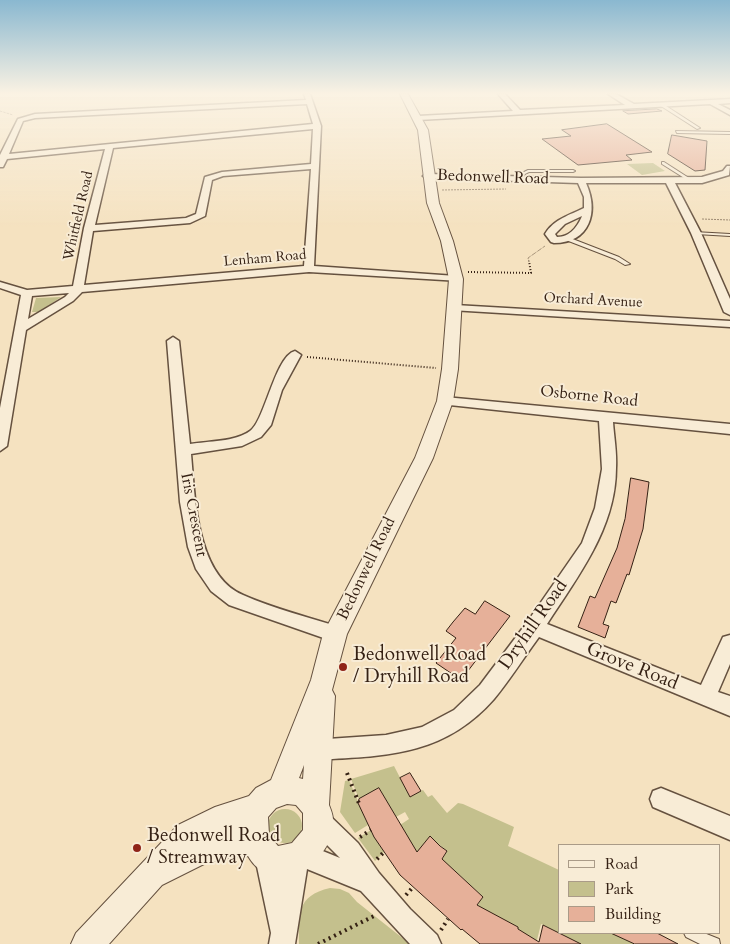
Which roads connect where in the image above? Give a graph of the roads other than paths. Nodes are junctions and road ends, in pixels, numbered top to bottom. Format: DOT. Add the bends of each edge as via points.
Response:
graph roads {
  1 [pos="11,138"];
  2 [pos="198,138"];
  3 [pos="316,138"];
  4 [pos="424,138"];
  5 [pos="109,147"];
  6 [pos="2,156"];
  7 [pos="663,164"];
  8 [pos="0,165"];
  9 [pos="314,166"];
  10 [pos="572,171"];
  11 [pos="729,172"];
  12 [pos="427,176"];
  13 [pos="521,179"];
  14 [pos="669,180"];
  15 [pos="690,180"];
  16 [pos="581,181"];
  17 [pos="589,209"];
  18 [pos="89,228"];
  19 [pos="696,233"];
  20 [pos="730,235"];
  21 [pos="568,240"];
  22 [pos="626,264"];
  23 [pos="308,270"];
  24 [pos="455,275"];
  25 [pos="0,285"];
  26 [pos="77,290"];
  27 [pos="28,293"];
  28 [pos="455,308"];
  29 [pos="730,312"];
  30 [pos="730,324"];
  31 [pos="22,327"];
  32 [pos="173,341"];
  33 [pos="295,355"];
  34 [pos="445,401"];
  35 [pos="3,414"];
  36 [pos="606,417"];
  37 [pos="730,430"];
  38 [pos="0,446"];
  39 [pos="182,450"];
  40 [pos="535,627"];
  41 [pos="335,634"];
  42 [pos="730,643"];
  43 [pos="706,696"];
  44 [pos="730,706"];
  45 [pos="308,750"];
  46 [pos="281,790"];
  47 [pos="661,799"];
  48 [pos="258,807"];
  49 [pos="317,813"];
  50 [pos="730,828"];
  51 [pos="261,849"];
  52 [pos="300,856"];
  53 [pos="150,876"];
  54 [pos="370,882"];
  55 [pos="692,934"];
  56 [pos="434,938"];
  57 [pos="282,940"];
  58 [pos="87,944"];
  59 [pos="714,944"];
  1 -- 6 [label="street"];
  2 -- 5 [label="street"];
  3 -- 9 [label="street"];
  4 -- 12 [label="street"];
  5 -- 6 [label="street"];
  5 -- 18 [label="street, Whitfield Road"];
  6 -- 8 [label="street"];
  7 -- 15 [label="lane"];
  9 -- 18 [label="street" via="222,174 208,179 200,216 187,221"];
  9 -- 23 [label="street"];
  10 -- 13 [label="lane" via="528,171 519,176"];
  11 -- 15 [label="street, Bedonwell Road"];
  12 -- 13 [label="street, Bedonwell Road"];
  12 -- 24 [label="street, Bedonwell Road"];
  13 -- 16 [label="street, Bedonwell Road"];
  14 -- 15 [label="street, Bedonwell Road"];
  14 -- 16 [label="street, Bedonwell Road"];
  14 -- 19 [label="street"];
  16 -- 17 [label="street"];
  17 -- 21 [label="street" via="576,234"];
  17 -- 21 [label="street" via="552,229 550,234 554,240"];
  18 -- 26 [label="street, Whitfield Road"];
  19 -- 20 [label="lane"];
  19 -- 29 [label="street"];
  21 -- 22 [label="lane"];
  23 -- 24 [label="street, Lenham Road"];
  23 -- 26 [label="street, Lenham Road"];
  24 -- 28 [label="street, Bedonwell Road"];
  25 -- 27 [label="street, Lenham Road"];
  26 -- 27 [label="street, Lenham Road"];
  26 -- 31 [label="street" via="69,299"];
  27 -- 31 [label="street"];
  28 -- 30 [label="street, Orchard Avenue"];
  28 -- 34 [label="street, Bedonwell Road"];
  31 -- 35 [label="street"];
  32 -- 39 [label="street, Iris Crescent"];
  33 -- 39 [label="street" via="275,390 264,425 256,434 242,441"];
  34 -- 36 [label="street, Osborne Road"];
  34 -- 41 [label="street, Bedonwell Road" via="424,458"];
  35 -- 38 [label="street"];
  36 -- 37 [label="street, Osborne Road"];
  36 -- 40 [label="street, Dryhill Road" via="609,469 603,508 589,545"];
  39 -- 41 [label="street, Iris Crescent" via="196,548 217,586 242,604"];
  40 -- 43 [label="street, Grove Road"];
  40 -- 45 [label="street, Dryhill Road" via="487,692 461,718 425,737 386,745"];
  41 -- 45 [label="street, Bedonwell Road"];
  42 -- 43 [label="street"];
  43 -- 44 [label="street, Grove Road"];
  45 -- 46 [label="street, Bedonwell Road"];
  45 -- 49 [label="street, Bedonwell Road"];
  46 -- 48 [label="street" via="269,795"];
  46 -- 49 [label="street" via="302,792"];
  47 -- 50 [label="street"];
  48 -- 51 [label="street" via="252,824"];
  48 -- 53 [label="street" via="215,820 188,835"];
  49 -- 52 [label="street, Bedonwell Road" via="315,841"];
  49 -- 54 [label="street" via="350,851"];
  51 -- 52 [label="street" via="281,861"];
  51 -- 53 [label="street" via="231,841 209,846"];
  51 -- 57 [label="street"];
  52 -- 54 [label="street"];
  52 -- 57 [label="street"];
  53 -- 58 [label="street"];
  54 -- 56 [label="street" via="401,918"];
  55 -- 59 [label="lane"];
}
